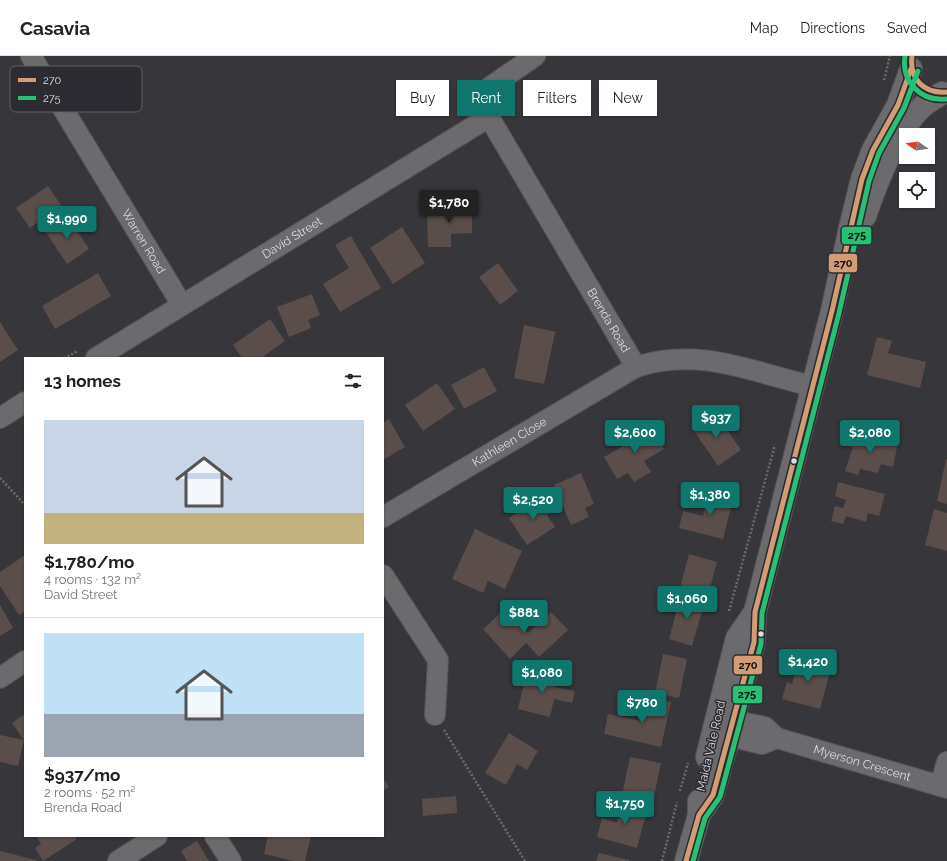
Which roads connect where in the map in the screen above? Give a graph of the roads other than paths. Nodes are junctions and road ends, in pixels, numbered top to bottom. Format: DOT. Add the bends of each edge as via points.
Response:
graph roads {
  1 [pos="535,56"];
  2 [pos="912,62"];
  3 [pos="944,93"];
  4 [pos="69,112"];
  5 [pos="489,117"];
  6 [pos="182,305"];
  7 [pos="832,311"];
  8 [pos="88,354"];
  9 [pos="636,367"];
  10 [pos="812,386"];
  11 [pos="24,403"];
  12 [pos="0,418"];
  13 [pos="384,516"];
  14 [pos="384,577"];
  15 [pos="24,662"];
  16 [pos="0,678"];
  17 [pos="435,715"];
  18 [pos="722,726"];
  19 [pos="947,762"];
  20 [pos="944,787"];
  21 [pos="155,837"];
  22 [pos="216,837"];
  23 [pos="118,861"];
  24 [pos="231,861"];
  25 [pos="686,861"];
  1 -- 5 [label="street, Brenda Road" via="486,89 483,105"];
  2 -- 3 [label="main road" via="918,84 925,90"];
  2 -- 7 [label="main road, Maida Vale Road" via="898,105 873,150 862,179"];
  3 -- 7 [label="main road, Maida Vale Road" via="922,106 905,129 887,162"];
  4 -- 6 [label="street, Warren Road"];
  5 -- 6 [label="street, David Street"];
  5 -- 9 [label="street, Brenda Road"];
  6 -- 8 [label="street, David Street"];
  7 -- 10 [label="main road, Maida Vale Road"];
  9 -- 10 [label="street" via="668,359 715,361"];
  9 -- 13 [label="street, Kathleen Close"];
  10 -- 18 [label="main road, Maida Vale Road" via="756,612 737,638"];
  11 -- 12 [label="street"];
  14 -- 17 [label="street" via="438,660"];
  15 -- 16 [label="street"];
  18 -- 20 [label="street, Myerson Crescent" via="765,727 777,738"];
  18 -- 25 [label="main road, Maida Vale Road" via="700,788 699,815"];
  19 -- 20 [label="street"];
  21 -- 23 [label="street"];
  22 -- 24 [label="street"];
}
